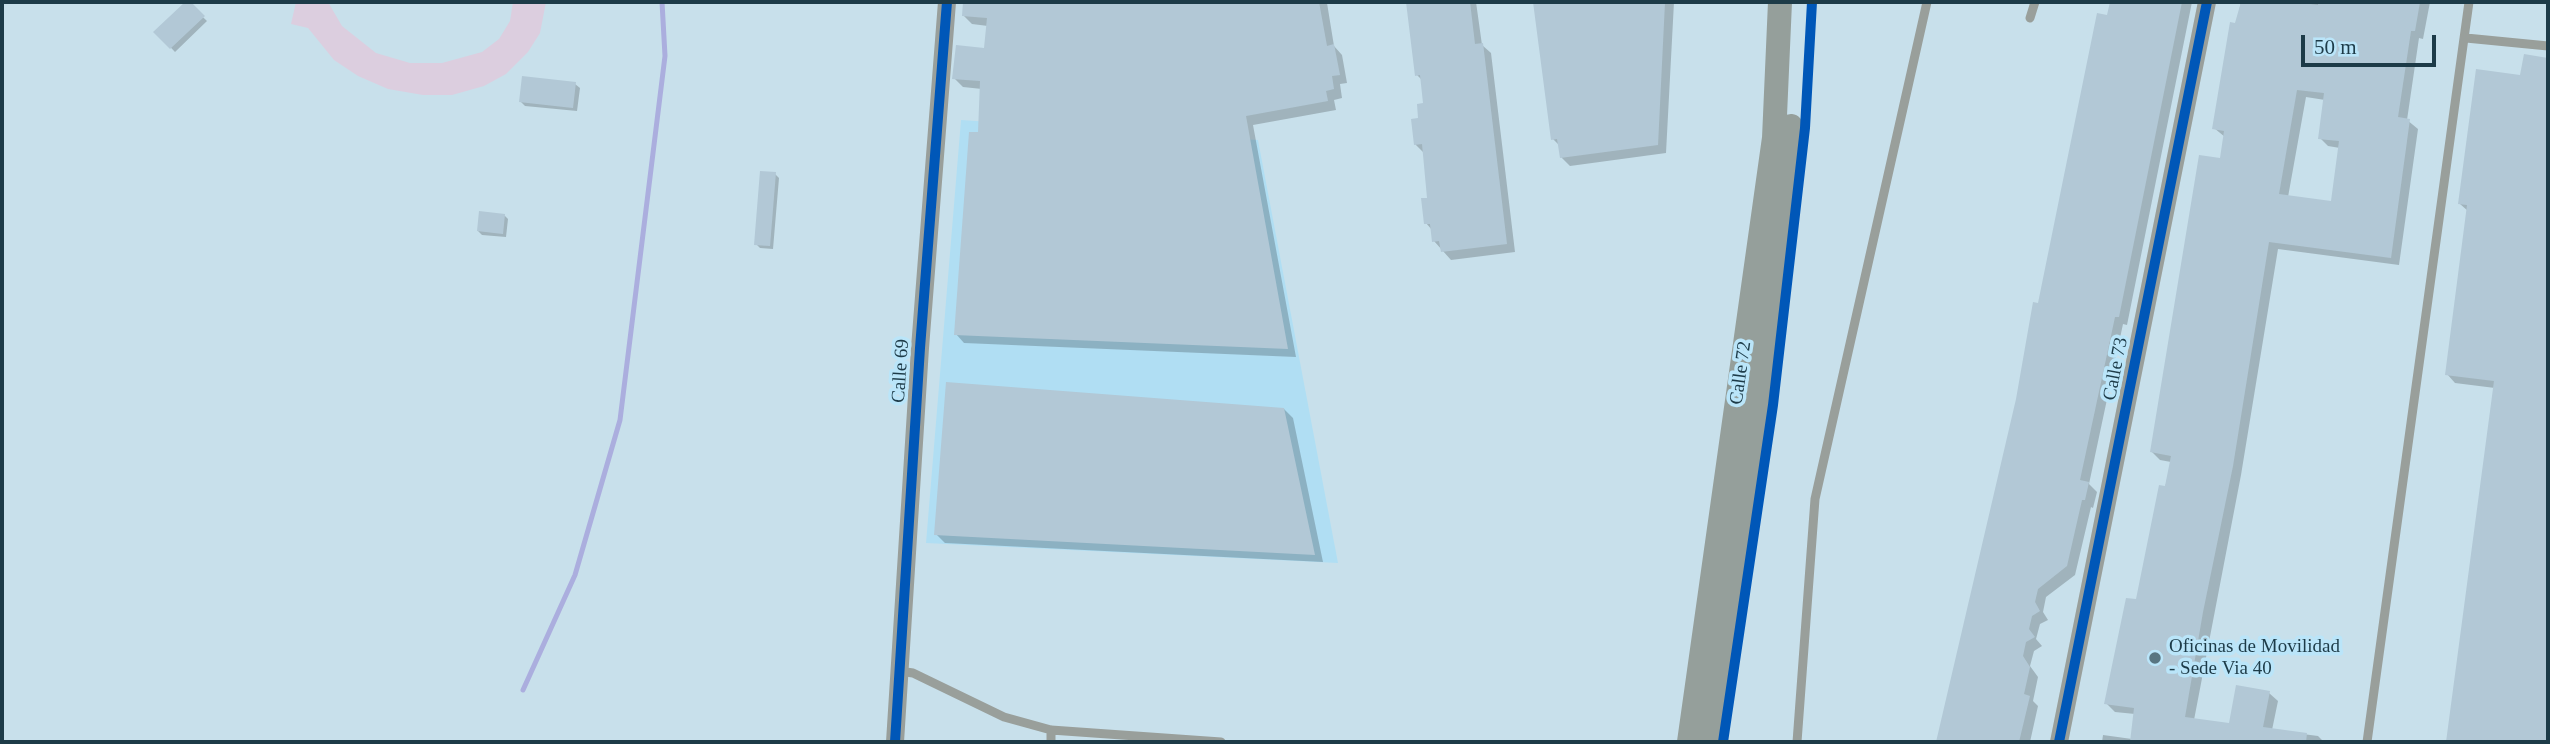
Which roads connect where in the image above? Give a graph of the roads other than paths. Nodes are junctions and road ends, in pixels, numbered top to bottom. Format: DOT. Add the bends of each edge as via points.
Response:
graph roads {
  1 [pos="947,2"];
  2 [pos="1780,2"];
  3 [pos="1797,2"];
  4 [pos="1927,2"];
  5 [pos="2035,2"];
  6 [pos="2207,2"];
  7 [pos="2469,2"];
  8 [pos="2031,18"];
  9 [pos="2466,38"];
  10 [pos="2548,46"];
  11 [pos="899,671"];
  12 [pos="1052,730"];
  13 [pos="895,742"];
  14 [pos="1051,742"];
  15 [pos="1221,742"];
  16 [pos="1689,742"];
  17 [pos="1709,742"];
  18 [pos="1797,742"];
  19 [pos="2059,742"];
  20 [pos="2367,742"];
  1 -- 11 [label="street, Calle 69"];
  2 -- 16 [label="main road, Calle 72" via="1774,138"];
  3 -- 17 [label="main road, Calle 72" via="1782,230"];
  4 -- 18 [label="lane" via="1815,499"];
  5 -- 8 [label="lane"];
  6 -- 19 [label="street, Calle 73"];
  7 -- 9 [label="lane"];
  9 -- 10 [label="lane"];
  9 -- 20 [label="lane"];
  11 -- 12 [label="lane" via="913,673 1004,717"];
  11 -- 13 [label="street, Calle 69"];
  12 -- 14 [label="lane"];
  12 -- 15 [label="lane"];
}
